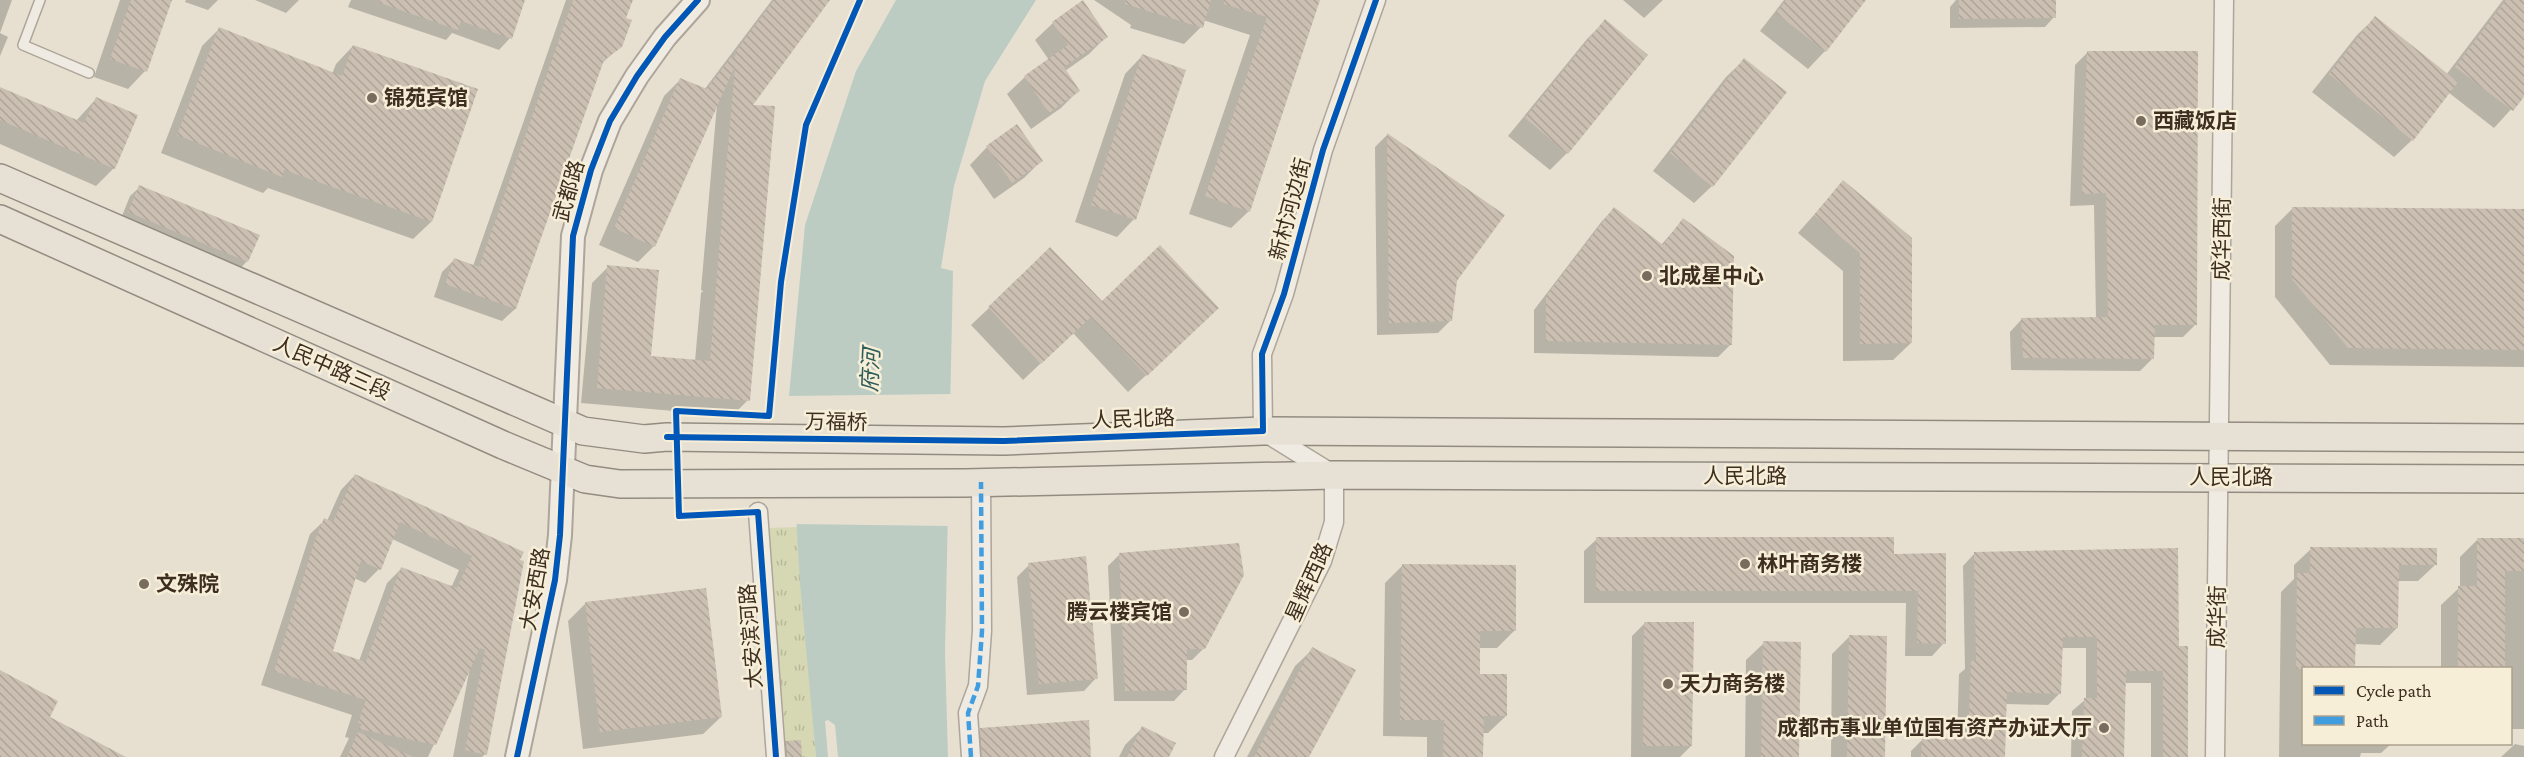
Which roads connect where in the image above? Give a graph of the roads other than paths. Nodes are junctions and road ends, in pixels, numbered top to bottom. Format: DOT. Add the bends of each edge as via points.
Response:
graph roads {
  1 [pos="40,0"];
  2 [pos="698,0"];
  3 [pos="1376,0"];
  4 [pos="2224,0"];
  5 [pos="679,11"];
  6 [pos="89,73"];
  7 [pos="0,178"];
  8 [pos="0,219"];
  9 [pos="565,423"];
  10 [pos="1263,431"];
  11 [pos="2220,436"];
  12 [pos="667,437"];
  13 [pos="2524,438"];
  14 [pos="1004,441"];
  15 [pos="564,471"];
  16 [pos="1334,475"];
  17 [pos="2220,477"];
  18 [pos="2524,479"];
  19 [pos="973,483"];
  20 [pos="758,512"];
  21 [pos="517,757"];
  22 [pos="776,757"];
  23 [pos="971,757"];
  24 [pos="1224,757"];
  25 [pos="2215,757"];
  1 -- 6 [label="lane" via="23,45"];
  2 -- 5 [label="street, 武都路"];
  3 -- 10 [label="street, 新村河边街" via="1323,150 1284,294 1262,354"];
  4 -- 11 [label="street, 成华西街"];
  5 -- 9 [label="street, 武都路" via="610,121 591,170 573,236"];
  7 -- 9 [label="main road, 人民中路三段"];
  8 -- 15 [label="main road, 人民中路三段"];
  9 -- 12 [label="main road, 人民中路三段" via="596,434"];
  9 -- 15 [label="street, 大安西路"];
  10 -- 11 [label="main road, 人民北路"];
  10 -- 14 [label="main road, 人民北路"];
  10 -- 16 [label="street"];
  11 -- 13 [label="main road, 人民北路"];
  11 -- 17 [label="street, 成华西街"];
  12 -- 14 [label="main road, 万福桥"];
  15 -- 19 [label="main road, 人民中路三段" via="585,479 620,484"];
  15 -- 21 [label="street, 大安西路" via="555,580"];
  16 -- 17 [label="main road, 人民北路"];
  16 -- 19 [label="main road, 人民北路"];
  16 -- 24 [label="street, 星辉西路" via="1334,522 1322,561"];
  17 -- 18 [label="main road, 人民北路"];
  17 -- 25 [label="street, 成华街"];
  19 -- 23 [label="street" via="982,631 978,686 968,712"];
  20 -- 22 [label="street, 大安滨河路"];
}
